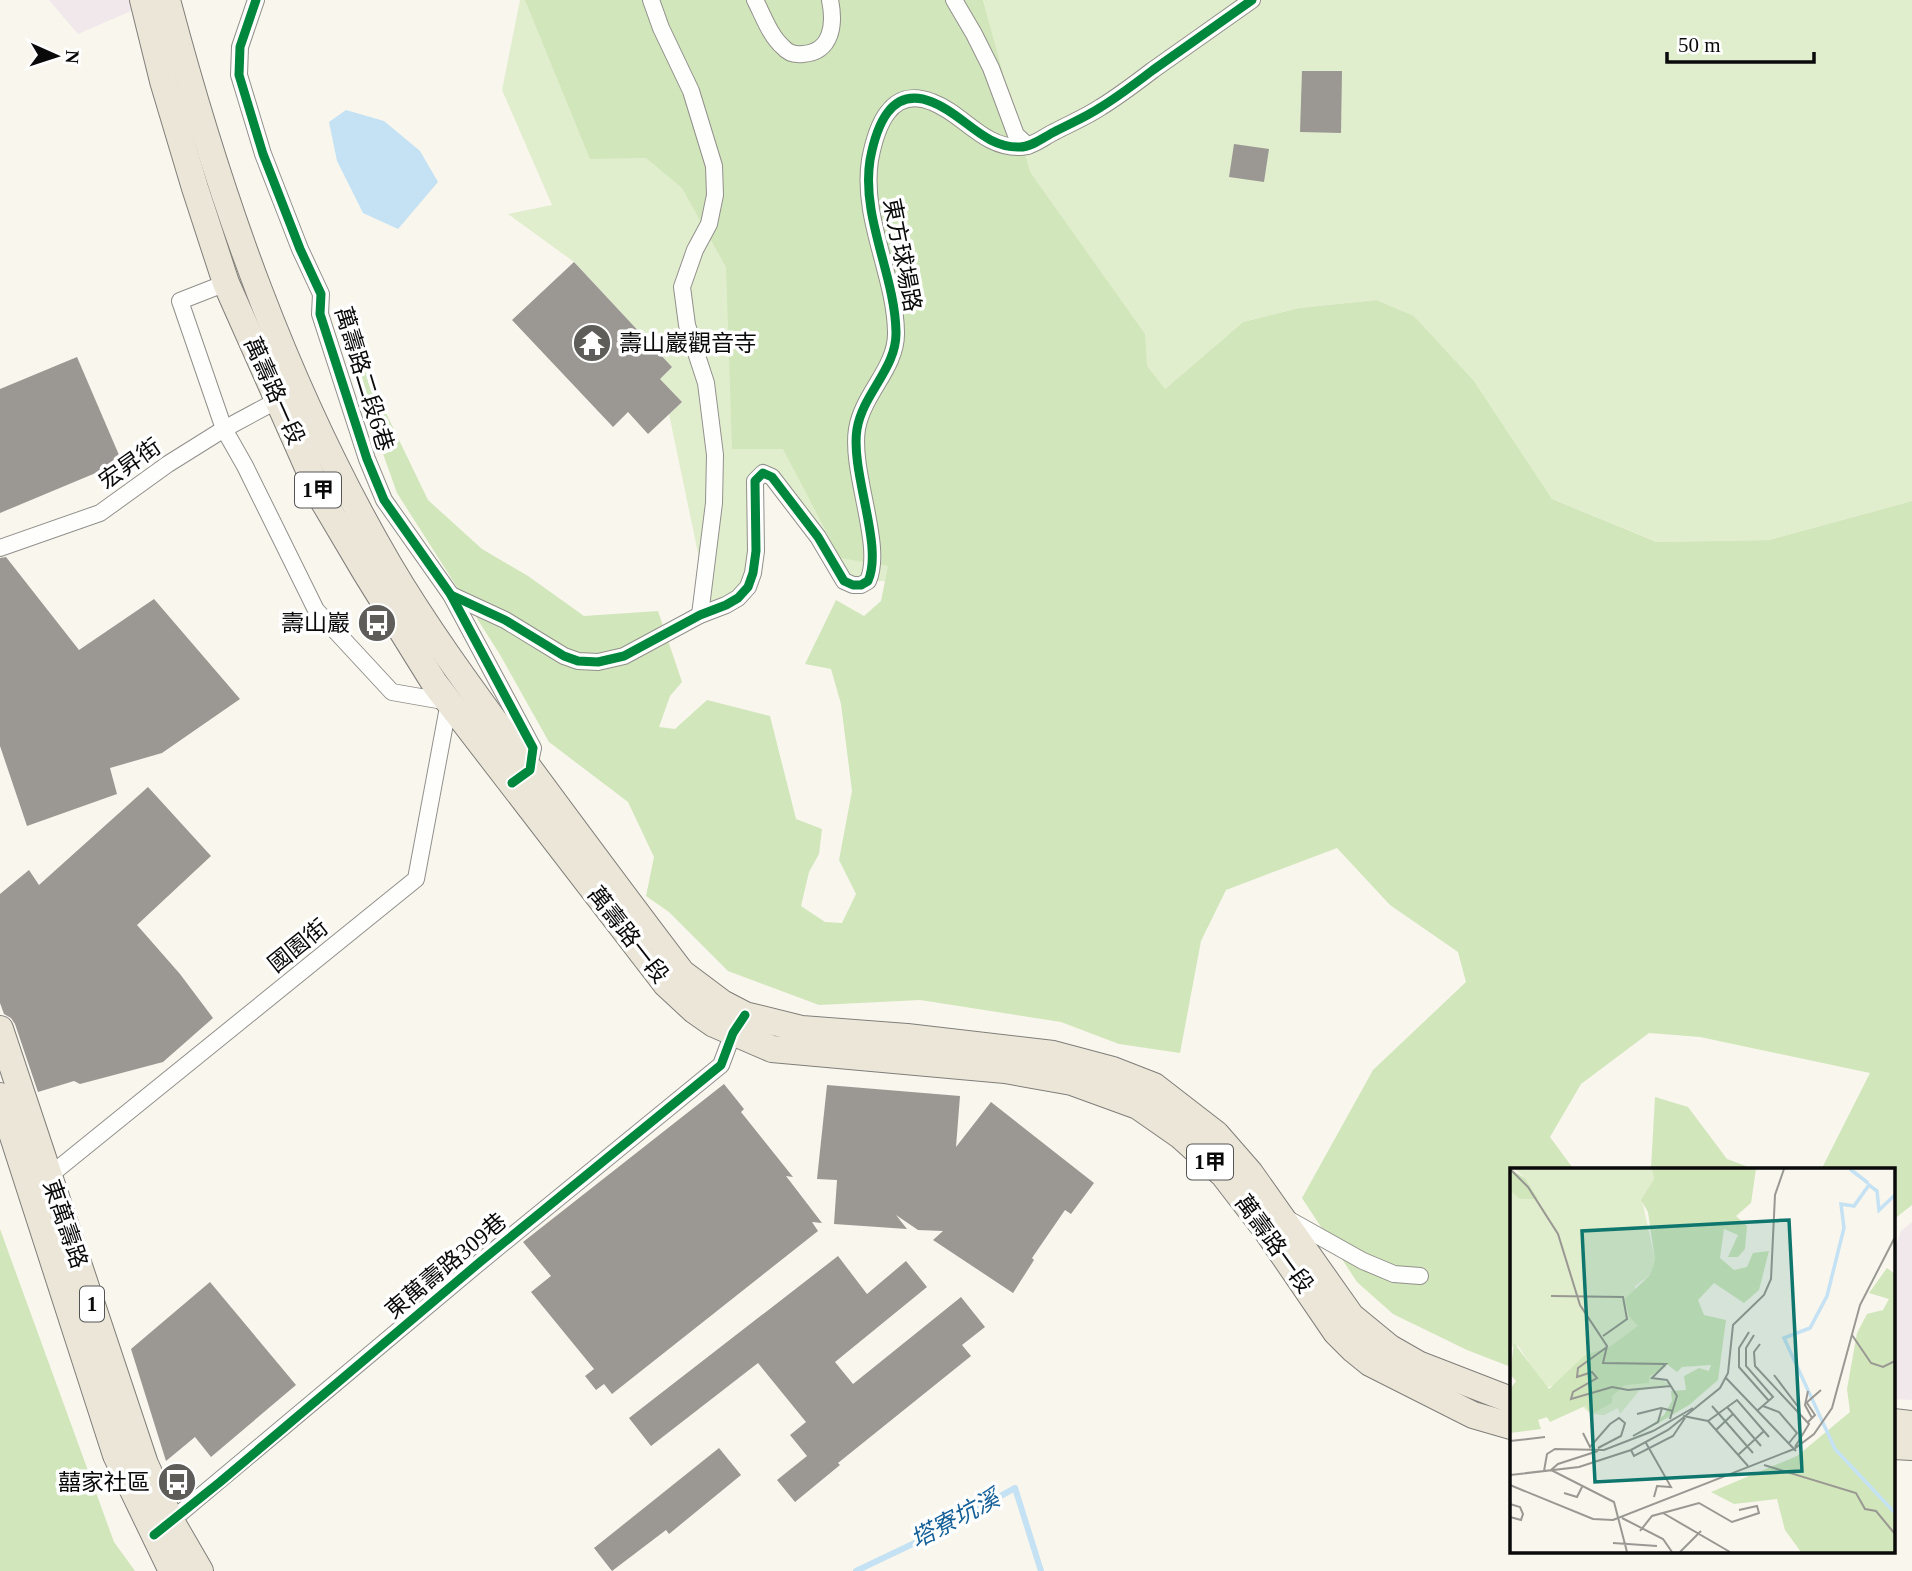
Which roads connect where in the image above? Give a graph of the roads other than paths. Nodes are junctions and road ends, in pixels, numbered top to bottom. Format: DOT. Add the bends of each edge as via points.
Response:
graph roads {
  1 [pos="143,0"];
  2 [pos="167,0"];
  3 [pos="256,0"];
  4 [pos="651,0"];
  5 [pos="755,0"];
  6 [pos="830,0"];
  7 [pos="954,0"];
  8 [pos="1252,0"];
  9 [pos="1028,146"];
  10 [pos="226,283"];
  11 [pos="278,400"];
  12 [pos="224,429"];
  13 [pos="0,548"];
  14 [pos="451,595"];
  15 [pos="700,615"];
  16 [pos="458,694"];
  17 [pos="521,776"];
  18 [pos="739,1024"];
  19 [pos="0,1029"];
  20 [pos="0,1096"];
  21 [pos="49,1176"];
  22 [pos="1275,1224"];
  23 [pos="1420,1276"];
  24 [pos="1510,1400"];
  25 [pos="1510,1426"];
  26 [pos="162,1528"];
  27 [pos="172,1571"];
  28 [pos="200,1571"];
  1 -- 10 [label="main road, 萬壽路一段 / 1甲" via="163,81"];
  2 -- 16 [label="main road, 萬壽路一段 / 1甲" via="253,278 345,485"];
  3 -- 14 [label="street, 萬壽路二段6巷" via="240,47 239,75 263,154 321,294 320,314 384,500"];
  4 -- 15 [label="street" via="691,92 714,166 709,224 682,287 687,325 706,383 715,455"];
  5 -- 6 [label="street" via="781,46 797,54 815,52 831,35"];
  7 -- 9 [label="street" via="991,68 1016,135"];
  8 -- 9 [label="street" via="1101,108"];
  9 -- 15 [label="street, 東方球場路" via="1000,145 932,102 908,100 886,111 874,139 867,177 896,331 894,354 857,429 871,573 861,585 844,581 810,526 764,473 755,481 755,551 748,587 726,605"];
  10 -- 11 [label="main road, 萬壽路一段 / 1甲"];
  10 -- 12 [label="street" via="180,301"];
  11 -- 12 [label="street, 宏昇街"];
  11 -- 16 [label="main road, 萬壽路一段 / 1甲" via="321,497 366,573"];
  12 -- 13 [label="street, 宏昇街" via="100,513"];
  12 -- 16 [label="street" via="316,610 393,692"];
  14 -- 15 [label="street, 東方球場路" via="578,661 624,656"];
  14 -- 17 [label="street" via="533,748"];
  16 -- 17 [label="main road, 萬壽路一段 / 1甲"];
  16 -- 21 [label="street, 國園街" via="416,879"];
  17 -- 18 [label="main road, 萬壽路一段 / 1甲" via="666,984 694,1010"];
  18 -- 22 [label="main road, 萬壽路一段 / 1甲" via="772,1049 1004,1070 1072,1082 1139,1107 1181,1136"];
  18 -- 26 [label="street, 東萬壽路309巷" via="721,1065"];
  19 -- 21 [label="main road, 東萬壽路 / 1"];
  20 -- 26 [label="main road, 東萬壽路 / 1" via="116,1455"];
  21 -- 26 [label="main road, 東萬壽路 / 1"];
  22 -- 23 [label="street" via="1394,1274"];
  22 -- 24 [label="main road, 萬壽路一段 / 1甲" via="1351,1315 1390,1348 1418,1364"];
  22 -- 25 [label="main road, 萬壽路一段 / 1甲" via="1336,1332 1370,1363 1473,1415"];
  26 -- 27 [label="main road, 東萬壽路 / 1"];
  26 -- 28 [label="main road, 東萬壽路 / 1"];
}
